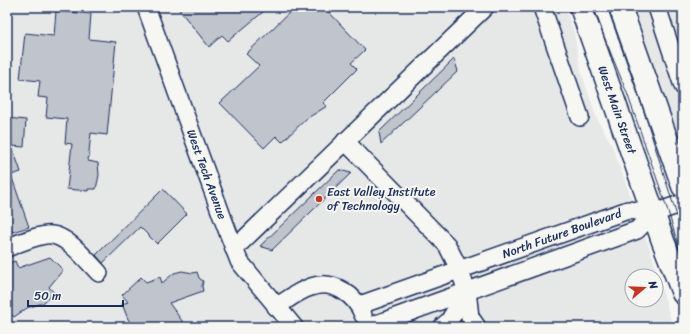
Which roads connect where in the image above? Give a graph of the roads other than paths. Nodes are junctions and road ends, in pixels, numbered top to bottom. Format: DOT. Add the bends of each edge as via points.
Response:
graph roads {
  1 [pos="146,7"];
  2 [pos="485,7"];
  3 [pos="542,7"];
  4 [pos="581,7"];
  5 [pos="620,7"];
  6 [pos="657,7"];
  7 [pos="683,86"];
  8 [pos="580,117"];
  9 [pos="344,141"];
  10 [pos="683,186"];
  11 [pos="669,207"];
  12 [pos="7,248"];
  13 [pos="234,249"];
  14 [pos="459,269"];
  15 [pos="99,273"];
  16 [pos="467,291"];
  17 [pos="683,293"];
  18 [pos="360,305"];
  19 [pos="276,307"];
  20 [pos="294,327"];
  21 [pos="367,327"];
  22 [pos="442,327"];
  23 [pos="477,327"];
  1 -- 13 [label="lane, West Tech Avenue"];
  2 -- 9 [label="lane"];
  3 -- 8 [label="lane"];
  4 -- 11 [label="main road, West Main Street"];
  5 -- 10 [label="main road"];
  6 -- 7 [label="lane"];
  9 -- 13 [label="lane"];
  9 -- 14 [label="lane" via="447,245"];
  11 -- 14 [label="lane, North Future Boulevard" via="628,210"];
  11 -- 16 [label="lane, North Future Boulevard" via="637,230"];
  11 -- 17 [label="main road, West Main Street"];
  12 -- 15 [label="lane" via="51,234 65,240"];
  13 -- 19 [label="lane, West Tech Avenue" via="239,261"];
  14 -- 16 [label="lane"];
  14 -- 18 [label="lane, North Future Boulevard"];
  16 -- 21 [label="lane, North Future Boulevard"];
  16 -- 22 [label="lane" via="449,321"];
  16 -- 23 [label="lane" via="470,317"];
  18 -- 19 [label="lane" via="351,295 339,288 326,285 313,286 301,291"];
  18 -- 21 [label="lane, North Future Boulevard"];
  19 -- 20 [label="lane, West Tech Avenue"];
}
